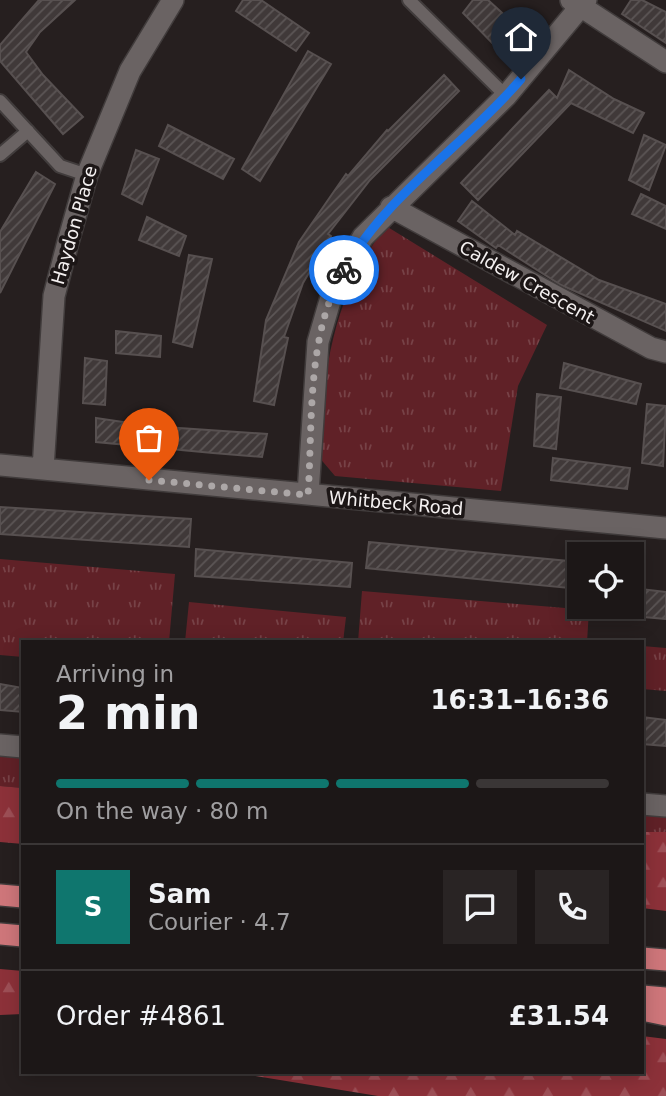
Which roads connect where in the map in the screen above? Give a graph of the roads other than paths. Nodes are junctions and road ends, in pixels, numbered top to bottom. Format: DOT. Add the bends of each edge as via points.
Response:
graph roads {
  1 [pos="173,0"];
  2 [pos="409,0"];
  3 [pos="579,3"];
  4 [pos="666,62"];
  5 [pos="506,96"];
  6 [pos="0,101"];
  7 [pos="28,131"];
  8 [pos="0,155"];
  9 [pos="87,175"];
  10 [pos="391,207"];
  11 [pos="666,352"];
  12 [pos="0,466"];
  13 [pos="43,469"];
  14 [pos="308,495"];
  15 [pos="666,528"];
  16 [pos="0,745"];
  17 [pos="21,747"];
  18 [pos="644,804"];
  19 [pos="666,806"];
  20 [pos="0,895"];
  21 [pos="21,897"];
  22 [pos="0,934"];
  23 [pos="21,936"];
  24 [pos="644,947"];
  25 [pos="666,947"];
  26 [pos="644,958"];
  27 [pos="666,960"];
  28 [pos="644,996"];
  29 [pos="666,998"];
  30 [pos="644,1010"];
  31 [pos="666,1015"];
  1 -- 9 [label="street, Haydon Place" via="130,71"];
  2 -- 5 [label="lane"];
  3 -- 4 [label="street"];
  3 -- 5 [label="street"];
  5 -- 10 [label="street"];
  6 -- 7 [label="lane"];
  7 -- 8 [label="lane"];
  7 -- 9 [label="lane" via="60,166"];
  9 -- 13 [label="street, Haydon Place" via="54,296"];
  10 -- 11 [label="street, Caldew Crescent" via="561,301"];
  10 -- 14 [label="street" via="363,237 331,298 318,342"];
  12 -- 13 [label="street, Whitbeck Road"];
  13 -- 14 [label="street, Whitbeck Road"];
  14 -- 15 [label="street, Whitbeck Road"];
  16 -- 17 [label="street"];
  18 -- 19 [label="street"];
  20 -- 21 [label="highway"];
  22 -- 23 [label="highway"];
  24 -- 25 [label="highway"];
  26 -- 27 [label="highway"];
  28 -- 29 [label="highway"];
  30 -- 31 [label="highway"];
}
